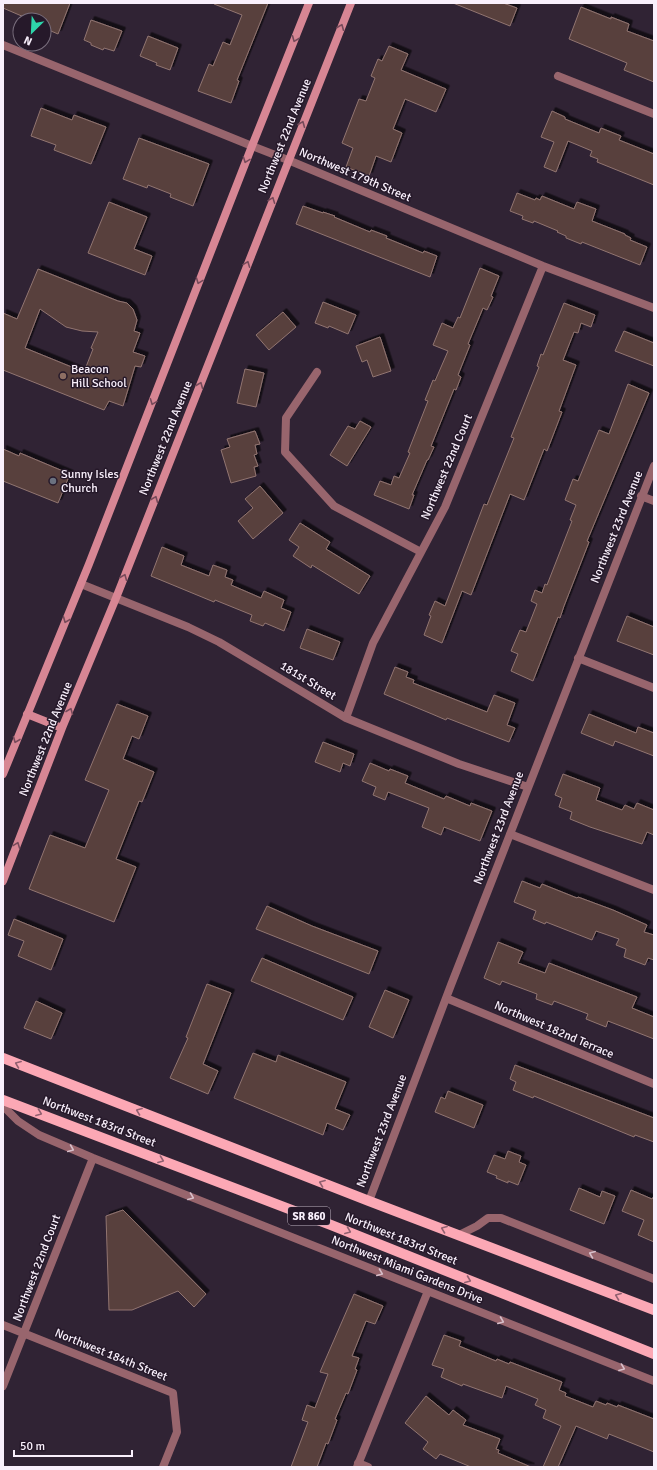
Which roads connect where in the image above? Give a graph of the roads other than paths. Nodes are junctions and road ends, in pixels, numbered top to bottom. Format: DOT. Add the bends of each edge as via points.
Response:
graph roads {
  1 [pos="309,3"];
  2 [pos="351,3"];
  3 [pos="3,44"];
  4 [pos="558,76"];
  5 [pos="654,114"];
  6 [pos="252,146"];
  7 [pos="288,160"];
  8 [pos="543,266"];
  9 [pos="654,308"];
  10 [pos="317,372"];
  11 [pos="654,466"];
  12 [pos="641,496"];
  13 [pos="654,501"];
  14 [pos="421,552"];
  15 [pos="81,584"];
  16 [pos="116,598"];
  17 [pos="578,658"];
  18 [pos="654,688"];
  19 [pos="27,714"];
  20 [pos="346,718"];
  21 [pos="62,728"];
  22 [pos="3,774"];
  23 [pos="528,787"];
  24 [pos="510,834"];
  25 [pos="3,881"];
  26 [pos="654,890"];
  27 [pos="446,998"];
  28 [pos="3,1058"];
  29 [pos="654,1084"];
  30 [pos="3,1100"];
  31 [pos="3,1106"];
  32 [pos="93,1158"];
  33 [pos="369,1201"];
  34 [pos="459,1235"];
  35 [pos="654,1279"];
  36 [pos="428,1292"];
  37 [pos="654,1310"];
  38 [pos="3,1325"];
  39 [pos="24,1333"];
  40 [pos="654,1354"];
  41 [pos="654,1381"];
  42 [pos="3,1386"];
  43 [pos="358,1465"];
  44 [pos="163,1467"];
  45 [pos="368,1467"];
  1 -- 6 [label="main road, Northwest 22nd Avenue, one-way"];
  7 -- 2 [label="main road, Northwest 22nd Avenue, one-way"];
  3 -- 6 [label="street, Northwest 179th Street"];
  4 -- 5 [label="street"];
  6 -- 7 [label="street, Northwest 179th Street"];
  6 -- 15 [label="main road, Northwest 22nd Avenue, one-way"];
  7 -- 8 [label="street, Northwest 179th Street"];
  16 -- 7 [label="main road, Northwest 22nd Avenue, one-way"];
  8 -- 9 [label="street, Northwest 179th Street"];
  8 -- 14 [label="street, Northwest 22nd Court" via="445,507"];
  10 -- 14 [label="street" via="286,418 284,452 334,506"];
  11 -- 12 [label="street, Northwest 23rd Avenue"];
  12 -- 13 [label="street"];
  12 -- 17 [label="street, Northwest 23rd Avenue"];
  14 -- 20 [label="street, Northwest 22nd Court" via="373,643"];
  15 -- 16 [label="street, 181st Street"];
  15 -- 19 [label="main road, Northwest 22nd Avenue, one-way"];
  16 -- 20 [label="street, 181st Street" via="219,642"];
  21 -- 16 [label="main road, Northwest 22nd Avenue, one-way"];
  17 -- 18 [label="street"];
  17 -- 23 [label="street, Northwest 23rd Avenue"];
  19 -- 21 [label="main road"];
  19 -- 22 [label="main road, Northwest 22nd Avenue, one-way"];
  20 -- 23 [label="street, 181st Street" via="459,764"];
  25 -- 21 [label="main road, Northwest 22nd Avenue, one-way"];
  23 -- 24 [label="street, Northwest 23rd Avenue"];
  24 -- 26 [label="street"];
  24 -- 27 [label="street, Northwest 23rd Avenue"];
  27 -- 29 [label="street, Northwest 182nd Terrace"];
  27 -- 33 [label="street, Northwest 23rd Avenue"];
  33 -- 28 [label="main road, Northwest 183rd Street, one-way"];
  30 -- 40 [label="main road, Northwest 183rd Street / SR 860, one-way" via="331,1225"];
  31 -- 32 [label="street, Northwest Miami Gardens Drive, one-way" via="18,1121 39,1135"];
  32 -- 36 [label="street, Northwest Miami Gardens Drive, one-way"];
  32 -- 39 [label="street, Northwest 22nd Court"];
  34 -- 33 [label="main road, Northwest 183rd Street, one-way"];
  35 -- 34 [label="street, one-way" via="501,1218 488,1218"];
  37 -- 34 [label="main road, Northwest 183rd Street, one-way"];
  36 -- 41 [label="street, Northwest Miami Gardens Drive, one-way"];
  36 -- 43 [label="street"];
  38 -- 39 [label="street, Northwest 184th Street"];
  39 -- 42 [label="street, Northwest 22nd Court"];
  39 -- 44 [label="street, Northwest 184th Street" via="173,1393 177,1432"];
  43 -- 45 [label="street"];
}
